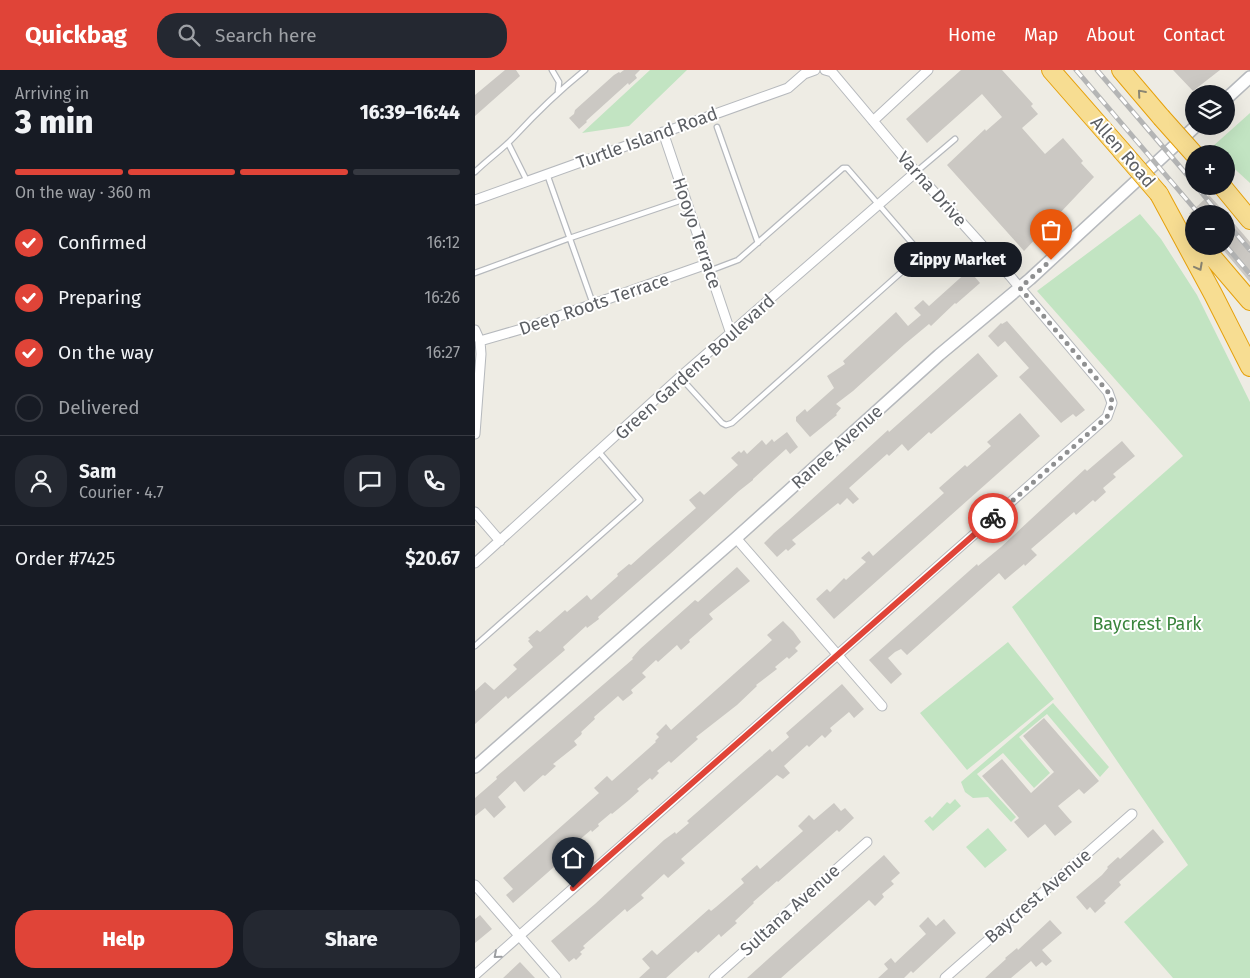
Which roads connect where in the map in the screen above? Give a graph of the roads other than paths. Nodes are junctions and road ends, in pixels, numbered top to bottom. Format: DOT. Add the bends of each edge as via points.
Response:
graph roads {
  1 [pos="552,70"];
  2 [pos="585,70"];
  3 [pos="815,70"];
  4 [pos="825,70"];
  5 [pos="928,70"];
  6 [pos="1051,70"];
  7 [pos="1121,70"];
  8 [pos="1250,77"];
  9 [pos="558,91"];
  10 [pos="1235,91"];
  11 [pos="873,121"];
  12 [pos="717,127"];
  13 [pos="663,132"];
  14 [pos="1187,135"];
  15 [pos="955,139"];
  16 [pos="508,143"];
  17 [pos="1186,145"];
  18 [pos="475,172"];
  19 [pos="917,172"];
  20 [pos="547,174"];
  21 [pos="527,182"];
  22 [pos="1235,190"];
  23 [pos="1159,194"];
  24 [pos="1229,195"];
  25 [pos="685,199"];
  26 [pos="475,200"];
  27 [pos="1250,200"];
  28 [pos="879,205"];
  29 [pos="1250,220"];
  30 [pos="1185,224"];
  31 [pos="570,238"];
  32 [pos="758,243"];
  33 [pos="1211,255"];
  34 [pos="708,268"];
  35 [pos="475,273"];
  36 [pos="1020,288"];
  37 [pos="1250,301"];
  38 [pos="593,304"];
  39 [pos="475,330"];
  40 [pos="731,334"];
  41 [pos="480,342"];
  42 [pos="1250,367"];
  43 [pos="680,378"];
  44 [pos="475,434"];
  45 [pos="599,452"];
  46 [pos="475,512"];
  47 [pos="736,538"];
  48 [pos="500,541"];
  49 [pos="475,563"];
  50 [pos="475,646"];
  51 [pos="838,655"];
  52 [pos="882,706"];
  53 [pos="475,767"];
  54 [pos="1132,814"];
  55 [pos="867,842"];
  56 [pos="475,885"];
  57 [pos="519,936"];
  58 [pos="475,975"];
  59 [pos="556,978"];
  60 [pos="714,978"];
  61 [pos="945,978"];
  1 -- 9 [label="lane" via="559,82"];
  2 -- 9 [label="lane"];
  3 -- 13 [label="street, Turtle Island Road" via="803,74 788,88"];
  4 -- 11 [label="street, Varna Drive" via="832,72"];
  5 -- 11 [label="street"];
  6 -- 23 [label="highway, Allen Road, bridge"];
  17 -- 7 [label="highway, one-way, bridge"];
  8 -- 10 [label="street"];
  9 -- 16 [label="lane"];
  11 -- 19 [label="street, Varna Drive"];
  12 -- 32 [label="lane"];
  13 -- 20 [label="street, Turtle Island Road"];
  13 -- 25 [label="street, Hooyo Terrace"];
  14 -- 36 [label="street, Ranee Avenue"];
  15 -- 19 [label="lane"];
  16 -- 18 [label="lane"];
  16 -- 21 [label="lane"];
  19 -- 28 [label="street, Green Gardens Boulevard"];
  19 -- 36 [label="street, Varna Drive"];
  20 -- 21 [label="street, Turtle Island Road"];
  20 -- 31 [label="lane"];
  21 -- 26 [label="street, Turtle Island Road"];
  22 -- 27 [label="highway"];
  23 -- 30 [label="highway, Allen Road"];
  23 -- 42 [label="highway, one-way"];
  24 -- 29 [label="highway"];
  25 -- 31 [label="lane"];
  25 -- 34 [label="street, Hooyo Terrace"];
  28 -- 32 [label="lane" via="847,168 843,168"];
  28 -- 40 [label="street, Green Gardens Boulevard"];
  28 -- 43 [label="lane" via="918,250 915,260 732,423 722,423"];
  31 -- 35 [label="lane"];
  31 -- 38 [label="lane"];
  32 -- 34 [label="lane" via="738,260"];
  33 -- 37 [label="highway"];
  34 -- 38 [label="street, Deep Roots Terrace"];
  34 -- 40 [label="street, Hooyo Terrace"];
  36 -- 47 [label="street, Ranee Avenue" via="939,354"];
  36 -- 51 [label="street, Varna Drive" via="1108,392 1113,403 1107,417"];
  38 -- 41 [label="street, Deep Roots Terrace"];
  39 -- 41 [label="street"];
  40 -- 43 [label="street, Green Gardens Boulevard"];
  41 -- 44 [label="street"];
  43 -- 45 [label="street, Green Gardens Boulevard"];
  45 -- 48 [label="street, Green Gardens Boulevard"];
  45 -- 50 [label="lane" via="640,500"];
  46 -- 48 [label="street"];
  47 -- 51 [label="street"];
  47 -- 53 [label="street, Ranee Avenue"];
  48 -- 49 [label="street, Green Gardens Boulevard"];
  51 -- 52 [label="street"];
  51 -- 57 [label="street"];
  54 -- 61 [label="street, Baycrest Avenue"];
  55 -- 60 [label="street, Sultana Avenue"];
  56 -- 57 [label="street"];
  57 -- 58 [label="street, one-way"];
  57 -- 59 [label="street"];
}
